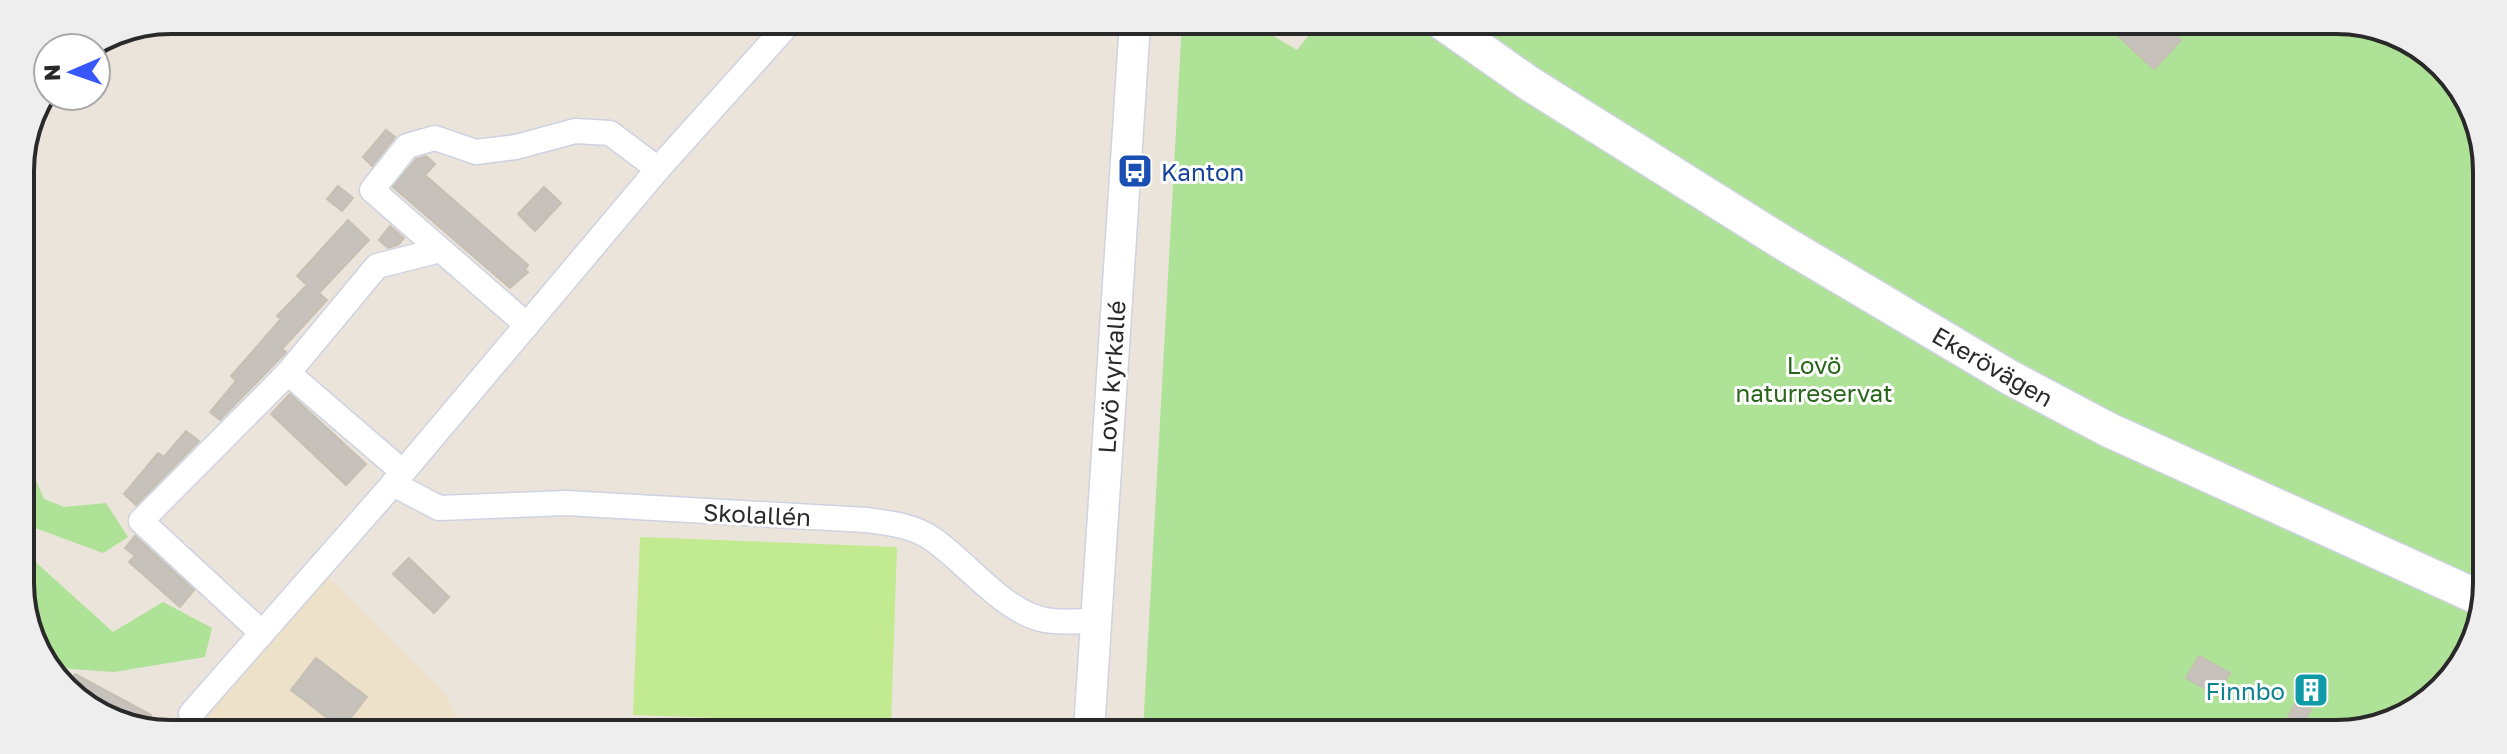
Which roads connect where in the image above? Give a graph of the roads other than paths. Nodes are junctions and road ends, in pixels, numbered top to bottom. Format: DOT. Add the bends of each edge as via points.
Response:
graph roads {
  1 [pos="779,34"];
  2 [pos="1134,34"];
  3 [pos="1437,34"];
  4 [pos="1459,34"];
  5 [pos="1530,84"];
  6 [pos="658,169"];
  7 [pos="440,250"];
  8 [pos="527,325"];
  9 [pos="288,373"];
  10 [pos="398,478"];
  11 [pos="2472,595"];
  12 [pos="1095,621"];
  13 [pos="262,633"];
  14 [pos="191,714"];
  15 [pos="1090,720"];
  1 -- 6 [label="street"];
  2 -- 12 [label="street, Lovö kyrkallé"];
  3 -- 5 [label="main road, Ekerövägen"];
  4 -- 5 [label="main road, Ekerövägen"];
  5 -- 11 [label="main road, Ekerövägen" via="2009,377 2124,437"];
  6 -- 7 [label="street" via="610,133 575,131 476,152 435,138 407,146 372,190"];
  6 -- 8 [label="street"];
  7 -- 8 [label="street"];
  7 -- 9 [label="street" via="377,266"];
  8 -- 10 [label="street"];
  9 -- 10 [label="street, Skolallén"];
  9 -- 13 [label="street" via="141,521"];
  10 -- 12 [label="street, Skolallén" via="439,508 566,503 866,520 908,527 929,537 999,599 1044,620"];
  10 -- 13 [label="street"];
  12 -- 15 [label="street, Lovö kyrkallé"];
  13 -- 14 [label="street"];
}
